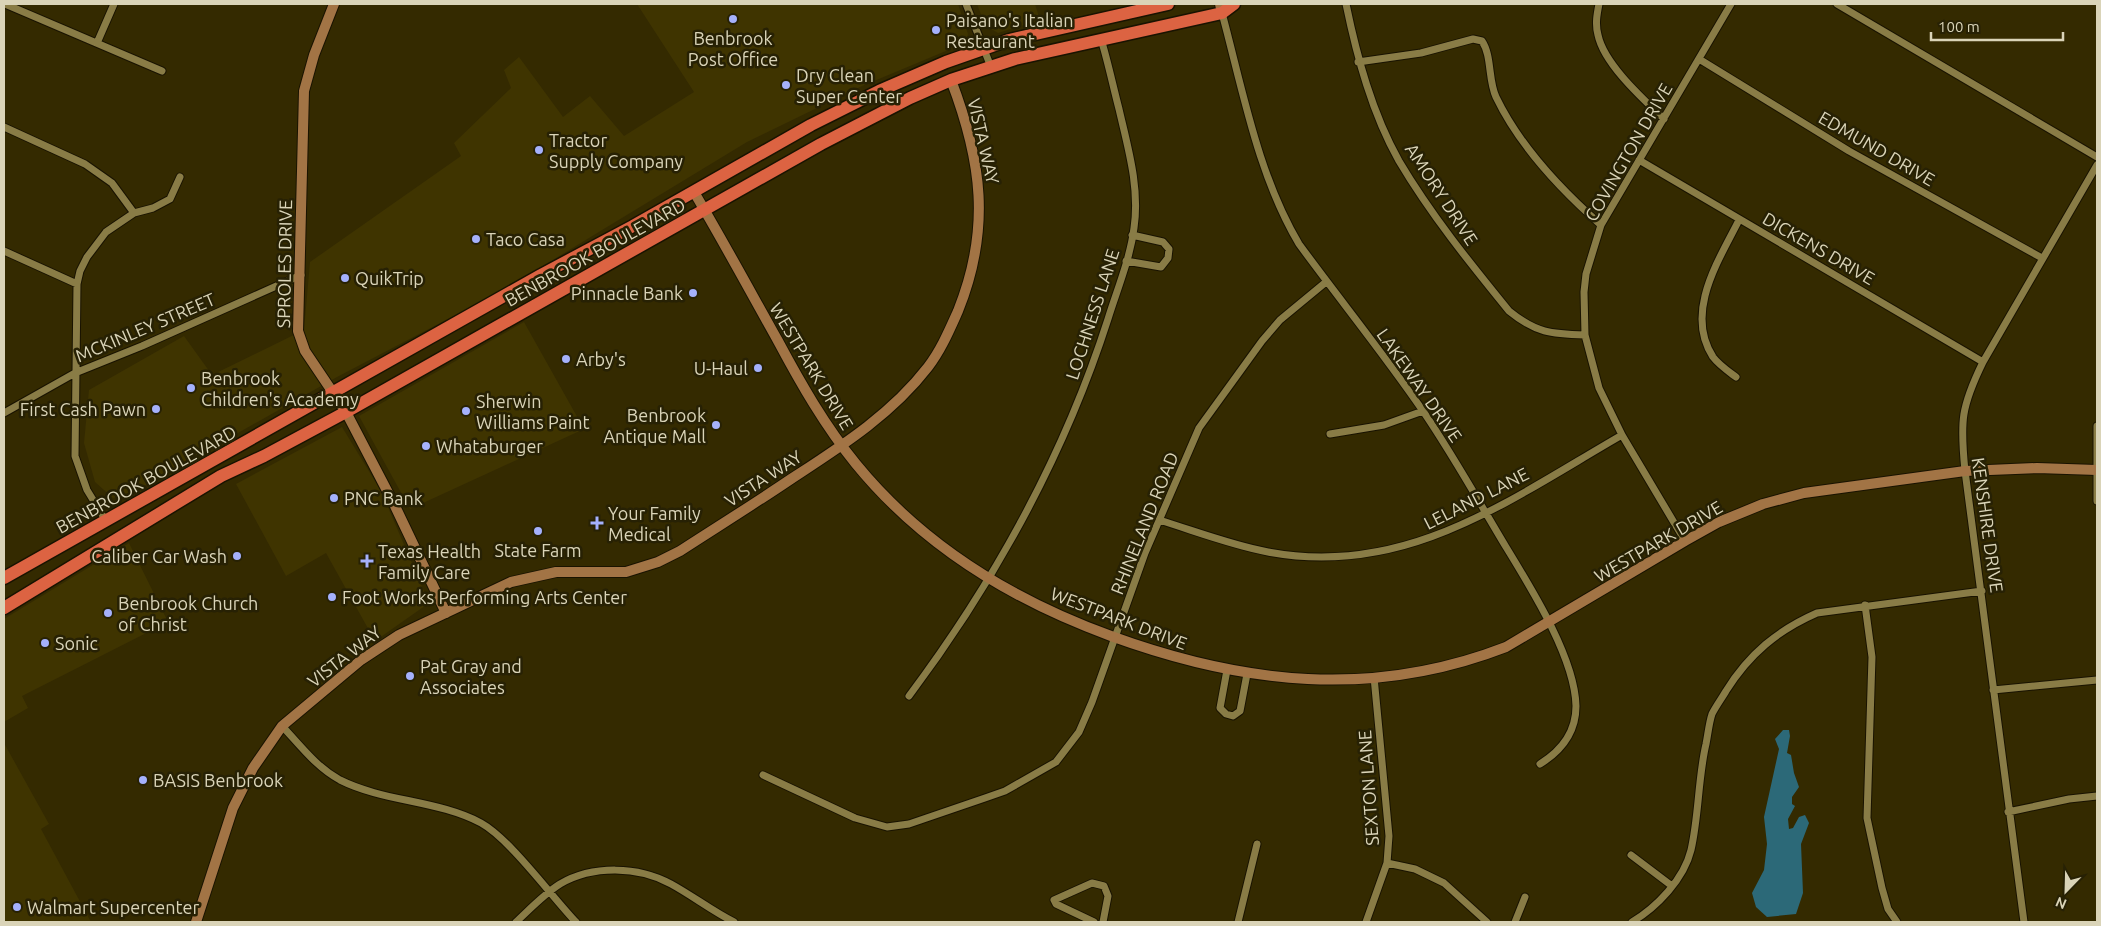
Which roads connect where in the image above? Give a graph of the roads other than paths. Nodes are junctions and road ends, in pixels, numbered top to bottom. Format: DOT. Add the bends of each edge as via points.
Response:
graph roads {
  1 [pos="6,4"];
  2 [pos="114,4"];
  3 [pos="334,4"];
  4 [pos="966,4"];
  5 [pos="1164,4"];
  6 [pos="1234,4"];
  7 [pos="1346,4"];
  8 [pos="1599,4"];
  9 [pos="1731,4"];
  10 [pos="1837,4"];
  11 [pos="1221,9"];
  12 [pos="1101,40"];
  13 [pos="97,43"];
  14 [pos="984,49"];
  15 [pos="1700,59"];
  16 [pos="1358,62"];
  17 [pos="991,67"];
  18 [pos="162,71"];
  19 [pos="951,80"];
  20 [pos="1664,119"];
  21 [pos="4,127"];
  22 [pos="2097,157"];
  23 [pos="1639,160"];
  24 [pos="2097,165"];
  25 [pos="180,177"];
  26 [pos="694,192"];
  27 [pos="705,211"];
  28 [pos="134,213"];
  29 [pos="1739,220"];
  30 [pos="1601,225"];
  31 [pos="1132,234"];
  32 [pos="4,251"];
  33 [pos="2042,258"];
  34 [pos="1126,261"];
  35 [pos="301,275"];
  36 [pos="1326,282"];
  37 [pos="77,284"];
  38 [pos="1585,335"];
  39 [pos="1984,362"];
  40 [pos="75,373"];
  41 [pos="1736,377"];
  42 [pos="332,394"];
  43 [pos="1423,411"];
  44 [pos="346,412"];
  45 [pos="4,413"];
  46 [pos="2097,426"];
  47 [pos="1330,434"];
  48 [pos="1622,435"];
  49 [pos="842,447"];
  50 [pos="2097,470"];
  51 [pos="1965,471"];
  52 [pos="2097,501"];
  53 [pos="1486,514"];
  54 [pos="106,520"];
  55 [pos="1159,520"];
  56 [pos="1685,541"];
  57 [pos="4,578"];
  58 [pos="989,580"];
  59 [pos="1982,592"];
  60 [pos="1865,605"];
  61 [pos="4,608"];
  62 [pos="446,613"];
  63 [pos="1550,622"];
  64 [pos="1114,637"];
  65 [pos="1227,670"];
  66 [pos="1247,674"];
  67 [pos="1374,677"];
  68 [pos="2097,680"];
  69 [pos="1993,690"];
  70 [pos="909,696"];
  71 [pos="282,726"];
  72 [pos="1540,764"];
  73 [pos="763,775"];
  74 [pos="2097,796"];
  75 [pos="2008,812"];
  76 [pos="1257,844"];
  77 [pos="1631,856"];
  78 [pos="1387,863"];
  79 [pos="1672,886"];
  80 [pos="550,893"];
  81 [pos="1524,897"];
  82 [pos="196,922"];
  83 [pos="516,922"];
  84 [pos="576,922"];
  85 [pos="734,922"];
  86 [pos="1094,922"];
  87 [pos="1103,922"];
  88 [pos="1238,922"];
  89 [pos="1366,922"];
  90 [pos="1487,922"];
  91 [pos="1514,922"];
  92 [pos="1632,922"];
  93 [pos="1897,922"];
  94 [pos="2024,922"];
  1 -- 13 [label="street"];
  2 -- 13 [label="street"];
  3 -- 35 [label="street, SPROLES DRIVE" via="304,92"];
  4 -- 14 [label="street"];
  5 -- 14 [label="highway, BENBROOK BOULEVARD" via="1027,35"];
  6 -- 11 [label="highway, BENBROOK BOULEVARD"];
  7 -- 16 [label="street, AMORY DRIVE"];
  8 -- 20 [label="street" via="1596,24 1600,42 1619,72"];
  9 -- 15 [label="street, COVINGTON DRIVE"];
  10 -- 22 [label="street"];
  11 -- 12 [label="highway, BENBROOK BOULEVARD"];
  11 -- 36 [label="street, LAKEWAY DRIVE" via="1241,87 1280,210 1298,244"];
  12 -- 17 [label="highway, BENBROOK BOULEVARD"];
  12 -- 31 [label="street, LOCHNESS LANE" via="1132,164"];
  13 -- 18 [label="street"];
  14 -- 17 [label="street"];
  14 -- 26 [label="highway, BENBROOK BOULEVARD" via="880,90"];
  15 -- 20 [label="street, COVINGTON DRIVE"];
  15 -- 33 [label="street, EDMUND DRIVE" via="1849,151"];
  16 -- 30 [label="street" via="1421,53 1473,39 1482,41 1493,90 1515,128 1563,190"];
  16 -- 38 [label="street, AMORY DRIVE" via="1399,160 1462,254 1509,311 1539,331"];
  17 -- 19 [label="highway, BENBROOK BOULEVARD"];
  19 -- 27 [label="highway, BENBROOK BOULEVARD" via="821,144"];
  19 -- 49 [label="street, VISTA WAY" via="979,181 980,226 974,262 963,298 936,355 892,406"];
  20 -- 23 [label="street, COVINGTON DRIVE"];
  21 -- 28 [label="street" via="85,164 112,183"];
  23 -- 29 [label="street, DICKENS DRIVE"];
  23 -- 30 [label="street, COVINGTON DRIVE"];
  24 -- 33 [label="street, KENSHIRE DRIVE"];
  25 -- 28 [label="street" via="170,199"];
  26 -- 27 [label="street, WESTPARK DRIVE"];
  26 -- 42 [label="highway, BENBROOK BOULEVARD"];
  27 -- 44 [label="highway, BENBROOK BOULEVARD"];
  27 -- 49 [label="street, WESTPARK DRIVE" via="814,406"];
  28 -- 37 [label="street" via="106,232 87,257"];
  29 -- 39 [label="street, DICKENS DRIVE"];
  29 -- 41 [label="street" via="1709,282 1704,298 1703,323 1713,356"];
  30 -- 38 [label="street, COVINGTON DRIVE" via="1586,274"];
  31 -- 34 [label="street, LOCHNESS LANE"];
  31 -- 34 [label="street" via="1162,242 1169,249 1168,258 1161,267"];
  32 -- 37 [label="street"];
  33 -- 39 [label="street, KENSHIRE DRIVE"];
  34 -- 58 [label="street, LOCHNESS LANE" via="1086,386 1063,441"];
  35 -- 40 [label="street, MCKINLEY STREET"];
  35 -- 42 [label="street, SPROLES DRIVE" via="300,340"];
  36 -- 43 [label="street, LAKEWAY DRIVE"];
  36 -- 55 [label="street, RHINELAND ROAD" via="1280,320 1212,409 1199,428"];
  37 -- 40 [label="street"];
  38 -- 48 [label="street, COVINGTON DRIVE" via="1598,388"];
  39 -- 51 [label="street, KENSHIRE DRIVE" via="1970,390 1962,417"];
  40 -- 45 [label="street, MCKINLEY STREET"];
  40 -- 54 [label="street" via="75,456 87,490"];
  42 -- 44 [label="street, SPROLES DRIVE"];
  42 -- 54 [label="highway, BENBROOK BOULEVARD"];
  43 -- 47 [label="street" via="1384,425"];
  43 -- 53 [label="street, LAKEWAY DRIVE"];
  44 -- 61 [label="highway, BENBROOK BOULEVARD" via="221,476"];
  44 -- 62 [label="street, SPROLES DRIVE"];
  46 -- 50 [label="street"];
  48 -- 53 [label="street, LELAND LANE"];
  48 -- 56 [label="street, COVINGTON DRIVE"];
  49 -- 58 [label="street, WESTPARK DRIVE" via="912,523 960,562"];
  49 -- 62 [label="street, VISTA WAY" via="689,546 658,562 626,572 556,572 535,576 511,582"];
  50 -- 51 [label="street, WESTPARK DRIVE"];
  50 -- 52 [label="street"];
  51 -- 56 [label="street, WESTPARK DRIVE" via="1804,493 1763,504 1719,522"];
  51 -- 59 [label="street, KENSHIRE DRIVE"];
  53 -- 55 [label="street, LELAND LANE" via="1445,534 1406,547 1366,555 1317,556 1268,552"];
  53 -- 63 [label="street, LAKEWAY DRIVE"];
  54 -- 57 [label="highway, BENBROOK BOULEVARD"];
  55 -- 64 [label="street, RHINELAND ROAD"];
  56 -- 63 [label="street, WESTPARK DRIVE"];
  58 -- 64 [label="street, WESTPARK DRIVE" via="1078,624"];
  58 -- 70 [label="street, LOCHNESS LANE" via="952,639"];
  59 -- 60 [label="street"];
  59 -- 69 [label="street, KENSHIRE DRIVE"];
  60 -- 79 [label="street" via="1817,613 1792,624 1770,639 1740,669 1712,714 1701,765 1691,851"];
  60 -- 93 [label="street" via="1872,657 1867,818 1888,909"];
  62 -- 71 [label="street, VISTA WAY" via="388,642 361,660"];
  63 -- 67 [label="street, WESTPARK DRIVE" via="1506,647 1469,662 1412,674"];
  63 -- 72 [label="street, LAKEWAY DRIVE" via="1569,674 1576,706 1573,725 1563,746"];
  64 -- 65 [label="street, WESTPARK DRIVE"];
  64 -- 73 [label="street, RHINELAND ROAD" via="1092,702 1067,750 1045,770 1005,791 910,824 887,827 855,818"];
  65 -- 66 [label="street, WESTPARK DRIVE"];
  65 -- 66 [label="street" via="1220,708 1233,716 1240,711"];
  66 -- 67 [label="street, WESTPARK DRIVE" via="1300,680"];
  67 -- 78 [label="street, SEXTON LANE" via="1389,836"];
  68 -- 69 [label="street"];
  69 -- 75 [label="street, KENSHIRE DRIVE"];
  71 -- 80 [label="street" via="314,761 340,779 483,824 506,844"];
  71 -- 82 [label="street, VISTA WAY" via="253,768 233,808"];
  74 -- 75 [label="street"];
  75 -- 94 [label="street, KENSHIRE DRIVE"];
  76 -- 88 [label="street"];
  77 -- 79 [label="street"];
  78 -- 89 [label="street, SEXTON LANE"];
  78 -- 90 [label="street" via="1416,870 1444,883"];
  79 -- 92 [label="street" via="1645,914"];
  80 -- 83 [label="street"];
  80 -- 84 [label="street"];
  80 -- 85 [label="street" via="560,884 594,872 626,870 649,874 671,884"];
  81 -- 91 [label="street"];
  86 -- 87 [label="street" via="1056,904 1054,900 1098,883 1104,886 1108,896"];
}
